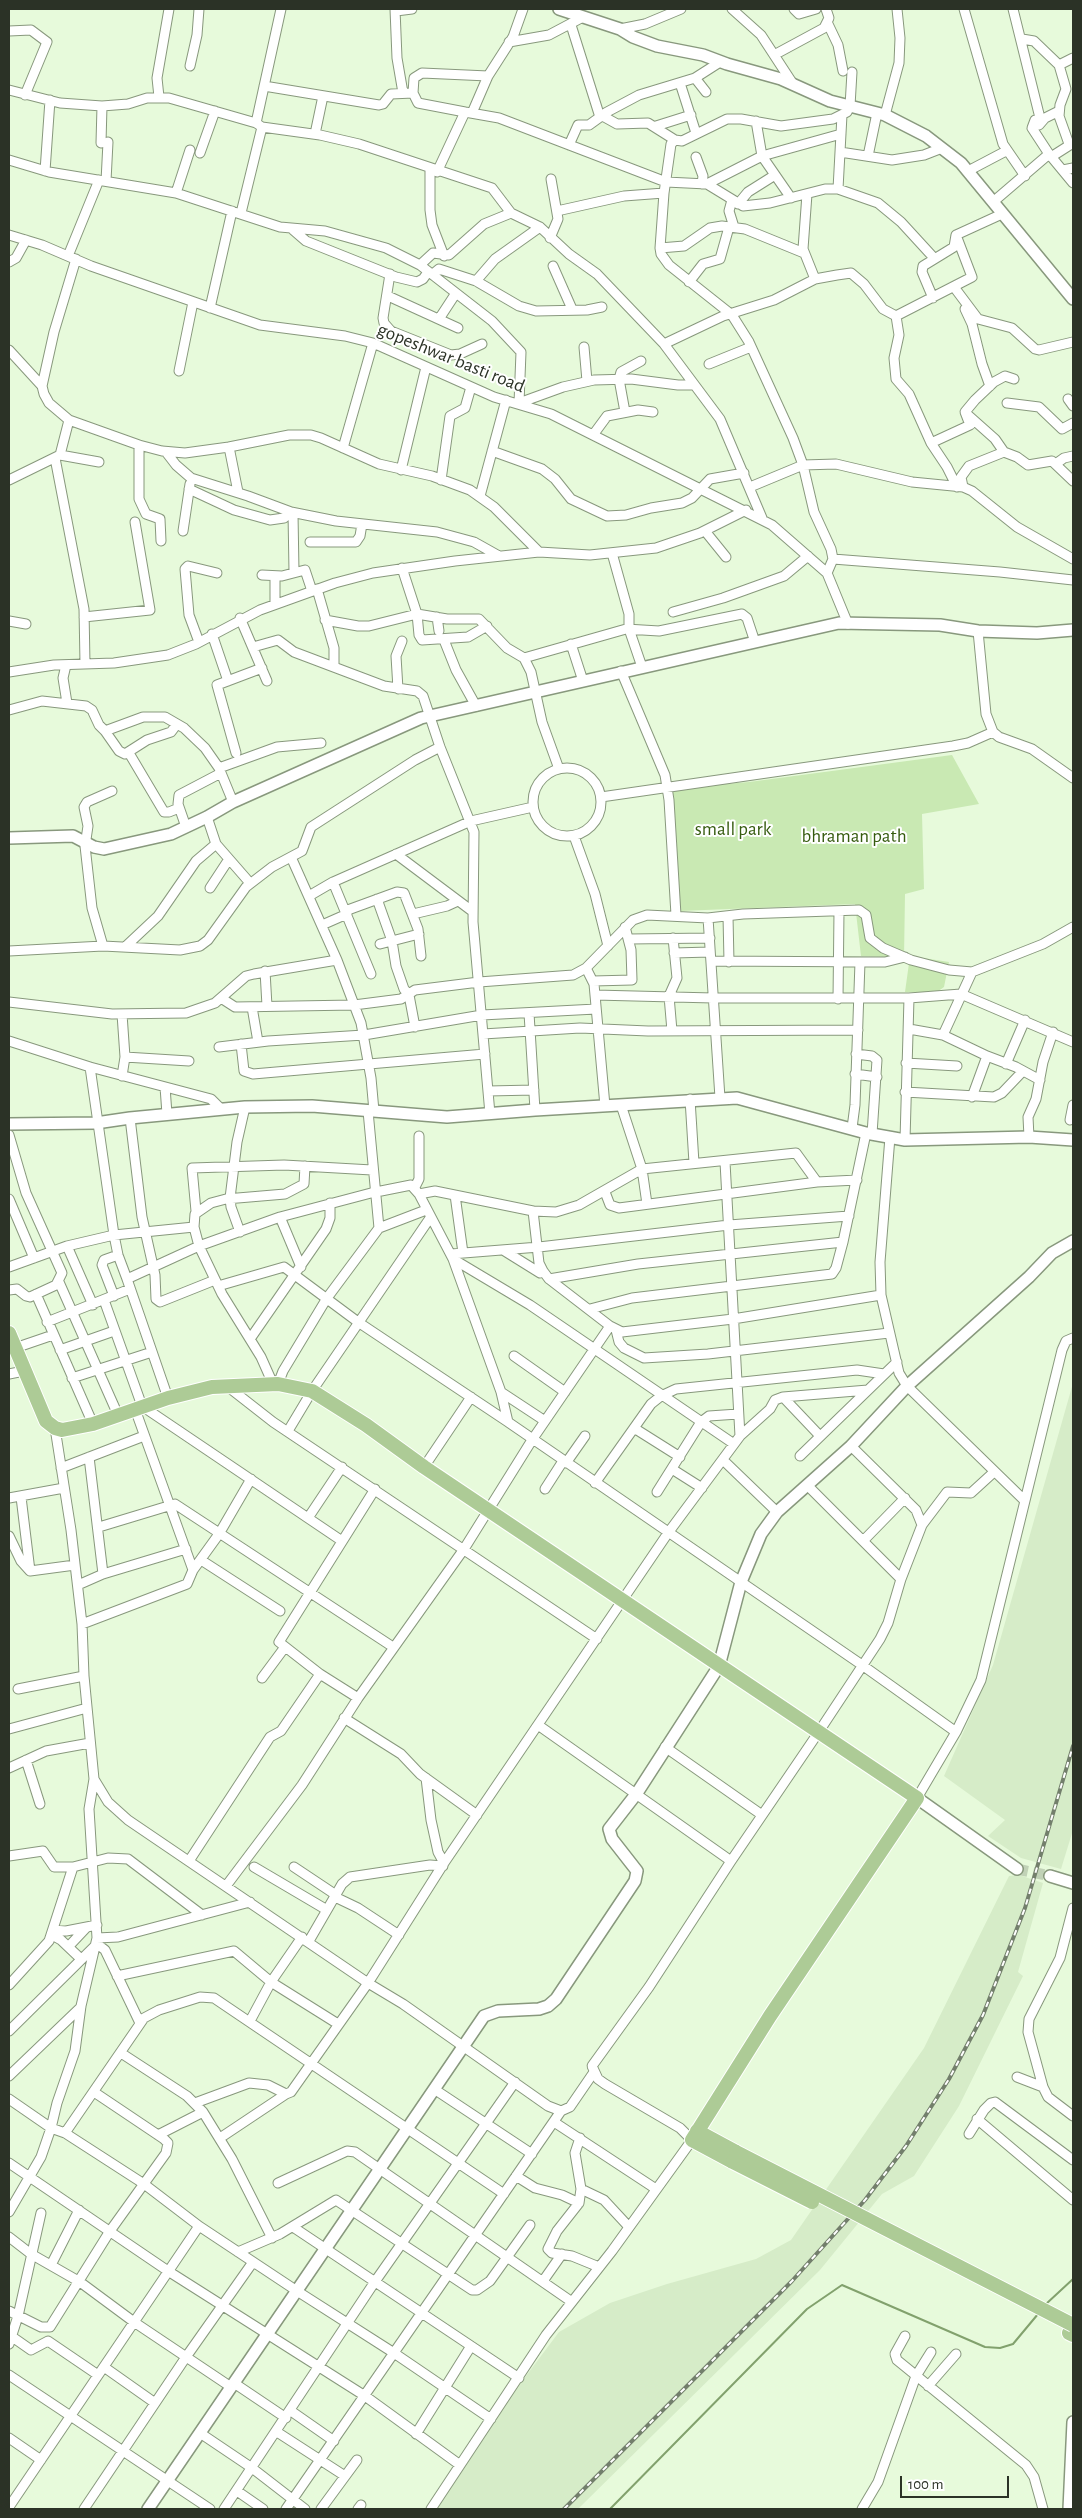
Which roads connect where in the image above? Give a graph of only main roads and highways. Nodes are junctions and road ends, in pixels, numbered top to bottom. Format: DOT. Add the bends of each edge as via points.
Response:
graph roads {
  1 [pos="9,1333"];
  2 [pos="1072,2331"];
  1 -- 2 [label="main road, bridge" via="46,1421 55,1428 68,1430 168,1398 226,1386 275,1384 312,1391 917,1798 694,2135"];
}
